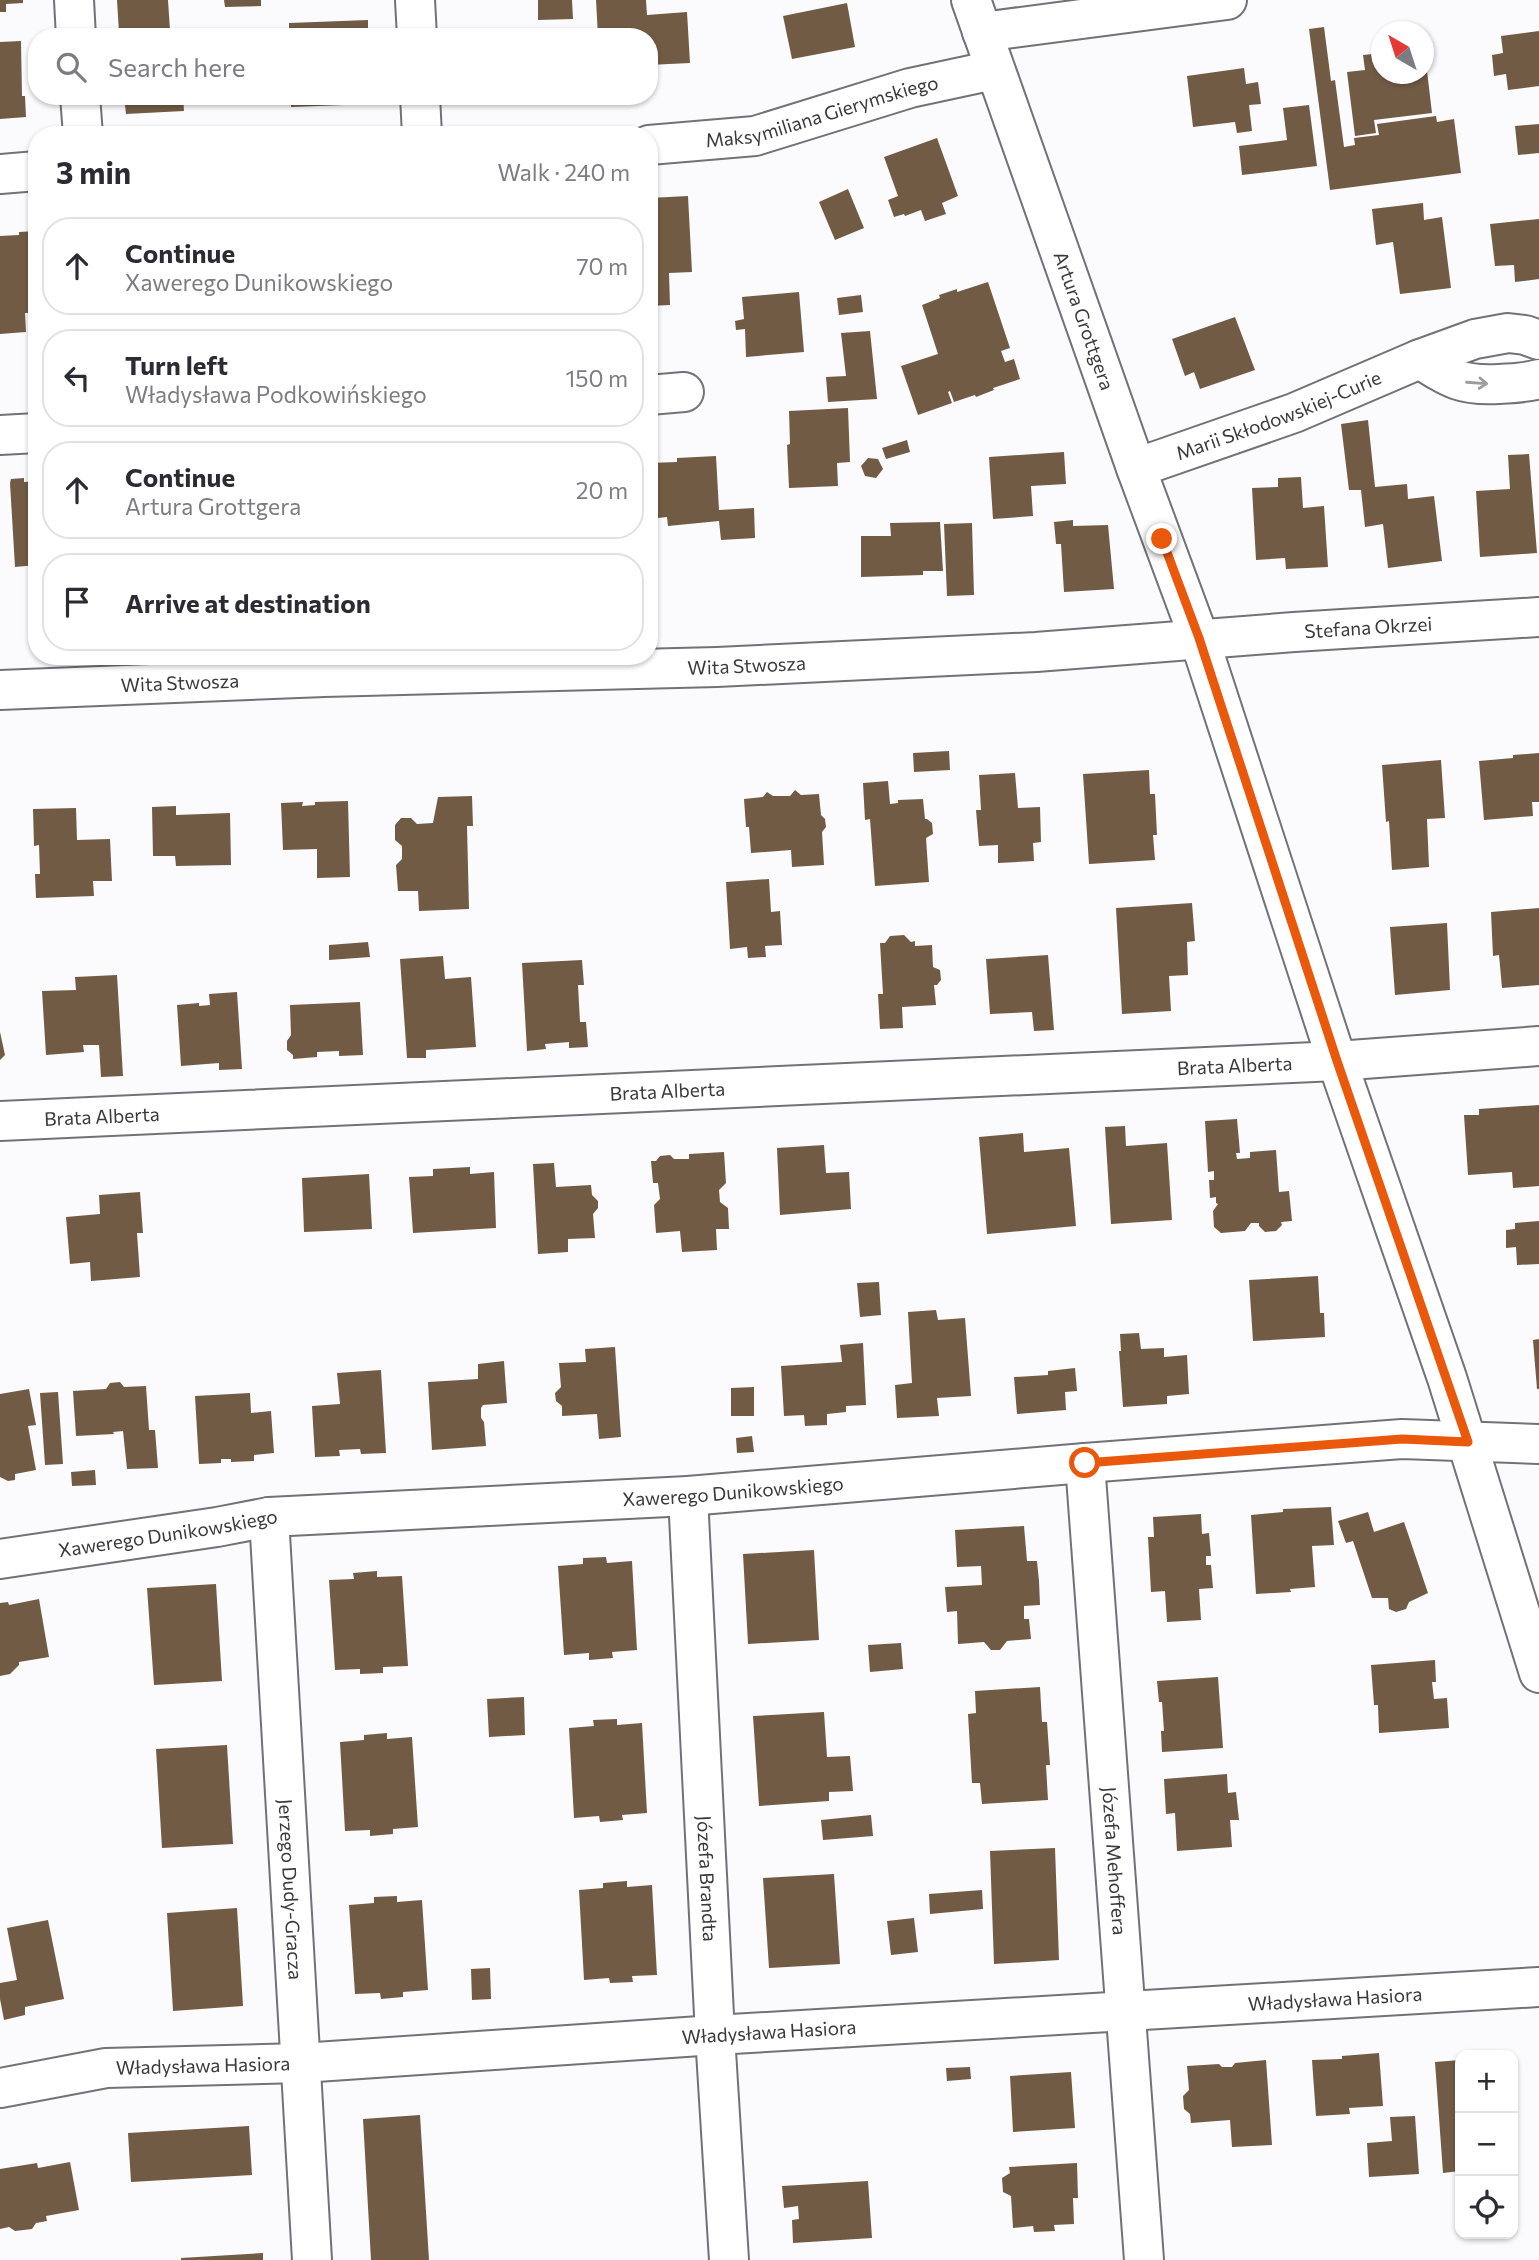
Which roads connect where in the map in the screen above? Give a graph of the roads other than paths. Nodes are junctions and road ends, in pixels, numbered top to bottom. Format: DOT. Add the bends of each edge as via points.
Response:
graph roads {
  1 [pos="74,0"];
  2 [pos="415,0"];
  3 [pos="1227,0"];
  4 [pos="976,16"];
  5 [pos="76,28"];
  6 [pos="417,28"];
  7 [pos="994,70"];
  8 [pos="80,105"];
  9 [pos="420,105"];
  10 [pos="82,126"];
  11 [pos="422,126"];
  12 [pos="658,144"];
  13 [pos="28,171"];
  14 [pos="0,173"];
  15 [pos="1539,340"];
  16 [pos="1420,359"];
  17 [pos="1539,379"];
  18 [pos="28,433"];
  19 [pos="0,435"];
  20 [pos="1136,468"];
  21 [pos="1539,617"];
  22 [pos="1199,638"];
  23 [pos="0,690"];
  24 [pos="1539,1046"];
  25 [pos="1337,1061"];
  26 [pos="0,1121"];
  27 [pos="1468,1442"];
  28 [pos="1539,1444"];
  29 [pos="1085,1463"];
  30 [pos="688,1496"];
  31 [pos="269,1517"];
  32 [pos="0,1559"];
  33 [pos="1539,1672"];
  34 [pos="1539,1987"];
  35 [pos="1126,2012"];
  36 [pos="715,2035"];
  37 [pos="301,2063"];
  38 [pos="0,2088"];
  39 [pos="313,2260"];
  40 [pos="729,2260"];
  41 [pos="1144,2260"];
  1 -- 5 [label="street"];
  2 -- 6 [label="street"];
  3 -- 4 [label="street"];
  4 -- 7 [label="street, Artura Grottgera"];
  7 -- 12 [label="street, Maksymiliana Gierymskiego" via="910,88 755,136"];
  7 -- 20 [label="street, Artura Grottgera"];
  8 -- 10 [label="street"];
  9 -- 11 [label="street"];
  13 -- 14 [label="street"];
  15 -- 16 [label="street, Marii Skłodowskiej-Curie" via="1508,333 1475,339"];
  16 -- 17 [label="street, one-way" via="1458,381 1475,385"];
  16 -- 20 [label="street, Marii Skłodowskiej-Curie" via="1294,413"];
  18 -- 19 [label="street"];
  20 -- 22 [label="street, Artura Grottgera"];
  21 -- 22 [label="street, Stefana Okrzei"];
  22 -- 23 [label="street, Wita Stwosza" via="1036,652 716,667"];
  22 -- 25 [label="street, Artura Grottgera"];
  24 -- 25 [label="street, Brata Alberta"];
  25 -- 26 [label="street, Brata Alberta"];
  25 -- 27 [label="street, Artura Grottgera"];
  27 -- 28 [label="street, Xawerego Dunikowskiego"];
  27 -- 29 [label="street, Xawerego Dunikowskiego" via="1402,1439"];
  27 -- 33 [label="street, Artura Grottgera"];
  29 -- 30 [label="street, Xawerego Dunikowskiego"];
  29 -- 35 [label="street, Józefa Mehoffera"];
  30 -- 31 [label="street, Xawerego Dunikowskiego"];
  30 -- 36 [label="street, Józefa Brandta"];
  31 -- 32 [label="street, Xawerego Dunikowskiego"];
  31 -- 37 [label="street, Jerzego Dudy-Gracza"];
  34 -- 35 [label="street, Władysława Hasiora"];
  35 -- 36 [label="street, Władysława Hasiora"];
  35 -- 41 [label="street, Józefa Mehoffera"];
  36 -- 37 [label="street, Władysława Hasiora"];
  36 -- 40 [label="street, Józefa Brandta"];
  37 -- 38 [label="street, Władysława Hasiora" via="106,2068"];
  37 -- 39 [label="street, Jerzego Dudy-Gracza"];
}
